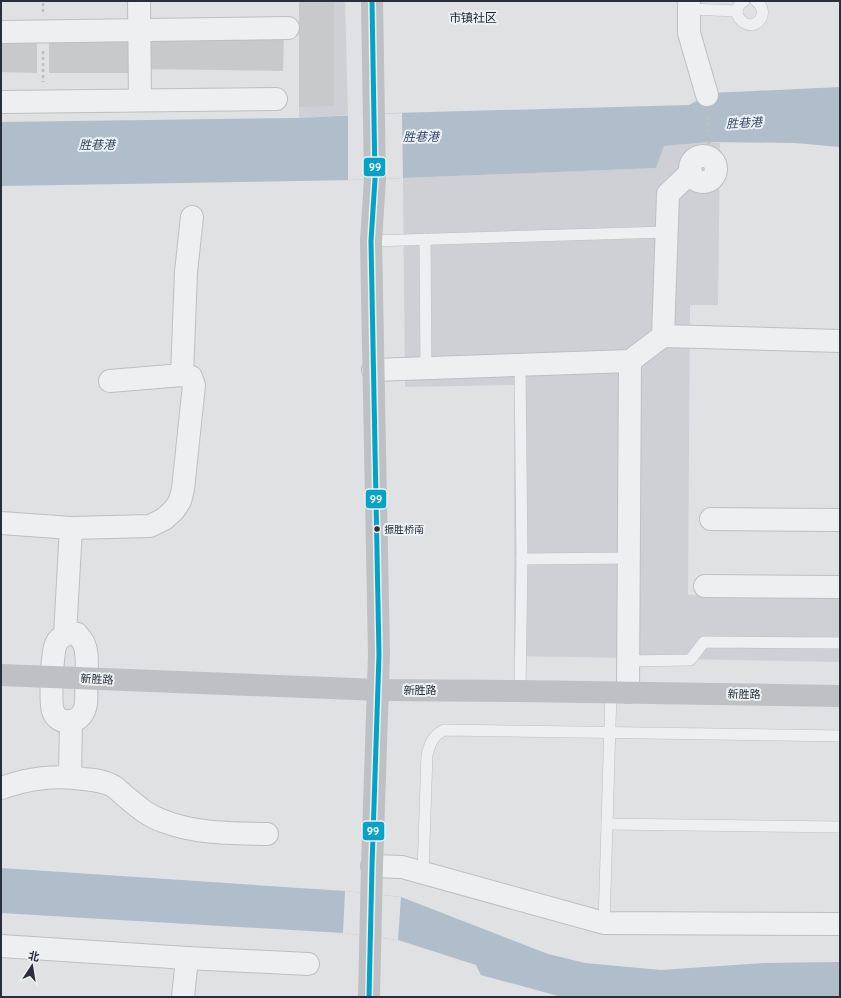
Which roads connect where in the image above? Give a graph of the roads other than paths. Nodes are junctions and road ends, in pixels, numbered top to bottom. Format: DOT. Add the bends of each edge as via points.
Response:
graph roads {
  1 [pos="139,1"];
  2 [pos="372,1"];
  3 [pos="744,1"];
  4 [pos="756,1"];
  5 [pos="689,5"];
  6 [pos="737,11"];
  7 [pos="288,28"];
  8 [pos="139,30"];
  9 [pos="1,32"];
  10 [pos="707,95"];
  11 [pos="276,99"];
  12 [pos="140,100"];
  13 [pos="1,102"];
  14 [pos="700,157"];
  15 [pos="192,217"];
  16 [pos="666,232"];
  17 [pos="425,239"];
  18 [pos="371,241"];
  19 [pos="663,336"];
  20 [pos="840,341"];
  21 [pos="630,361"];
  22 [pos="520,365"];
  23 [pos="426,368"];
  24 [pos="373,370"];
  25 [pos="182,375"];
  26 [pos="110,381"];
  27 [pos="711,519"];
  28 [pos="840,520"];
  29 [pos="1,522"];
  30 [pos="78,528"];
  31 [pos="629,558"];
  32 [pos="522,559"];
  33 [pos="705,586"];
  34 [pos="840,587"];
  35 [pos="71,635"];
  36 [pos="840,643"];
  37 [pos="628,661"];
  38 [pos="1,675"];
  39 [pos="53,677"];
  40 [pos="86,679"];
  41 [pos="379,690"];
  42 [pos="520,690"];
  43 [pos="620,692"];
  44 [pos="840,696"];
  45 [pos="67,721"];
  46 [pos="610,733"];
  47 [pos="840,736"];
  48 [pos="65,776"];
  49 [pos="1,788"];
  50 [pos="607,824"];
  51 [pos="840,827"];
  52 [pos="268,834"];
  53 [pos="372,866"];
  54 [pos="423,872"];
  55 [pos="604,923"];
  56 [pos="840,924"];
  57 [pos="1,946"];
  58 [pos="187,958"];
  59 [pos="308,964"];
  60 [pos="184,997"];
  61 [pos="370,997"];
  1 -- 8 [label="street"];
  2 -- 18 [label="street" via="375,179"];
  3 -- 6 [label="lane"];
  4 -- 6 [label="lane" via="763,13 756,24 743,23"];
  5 -- 6 [label="lane"];
  5 -- 10 [label="street" via="689,33"];
  7 -- 8 [label="street"];
  8 -- 9 [label="street"];
  8 -- 12 [label="street"];
  11 -- 12 [label="street"];
  12 -- 13 [label="street"];
  14 -- 16 [label="street" via="668,194"];
  15 -- 25 [label="street" via="186,272"];
  16 -- 17 [label="lane"];
  16 -- 19 [label="street"];
  17 -- 18 [label="lane"];
  17 -- 23 [label="lane"];
  18 -- 24 [label="street"];
  19 -- 20 [label="street"];
  19 -- 21 [label="street"];
  21 -- 22 [label="street"];
  21 -- 31 [label="street"];
  22 -- 23 [label="street"];
  22 -- 32 [label="lane"];
  23 -- 24 [label="street"];
  24 -- 41 [label="street"];
  25 -- 26 [label="street"];
  25 -- 30 [label="street" via="191,378 194,384 180,502 164,520 150,526"];
  27 -- 28 [label="street"];
  29 -- 30 [label="street"];
  30 -- 35 [label="street"];
  31 -- 32 [label="lane"];
  31 -- 37 [label="street"];
  32 -- 42 [label="lane"];
  33 -- 34 [label="street"];
  35 -- 39 [label="street" via="56,643"];
  35 -- 40 [label="street" via="84,643 87,656"];
  36 -- 37 [label="lane" via="704,642 690,660"];
  37 -- 43 [label="street"];
  38 -- 39 [label="street, 新胜路"];
  39 -- 40 [label="street, 新胜路"];
  39 -- 45 [label="street" via="53,711 56,717"];
  40 -- 41 [label="street, 新胜路"];
  40 -- 45 [label="street" via="86,702 83,713 79,719"];
  41 -- 42 [label="street, 新胜路"];
  41 -- 53 [label="street"];
  42 -- 43 [label="street, 新胜路"];
  43 -- 44 [label="street, 新胜路"];
  43 -- 46 [label="lane"];
  45 -- 48 [label="street"];
  46 -- 47 [label="lane"];
  46 -- 50 [label="lane"];
  46 -- 54 [label="lane" via="444,730 436,734 427,755"];
  48 -- 49 [label="street" via="20,781"];
  48 -- 52 [label="street" via="100,780 114,786 146,813 186,828 212,833"];
  50 -- 51 [label="lane"];
  50 -- 55 [label="lane"];
  53 -- 54 [label="street" via="402,867"];
  53 -- 61 [label="street"];
  54 -- 55 [label="street"];
  55 -- 56 [label="street"];
  57 -- 58 [label="street"];
  58 -- 59 [label="street"];
  58 -- 60 [label="street"];
}
